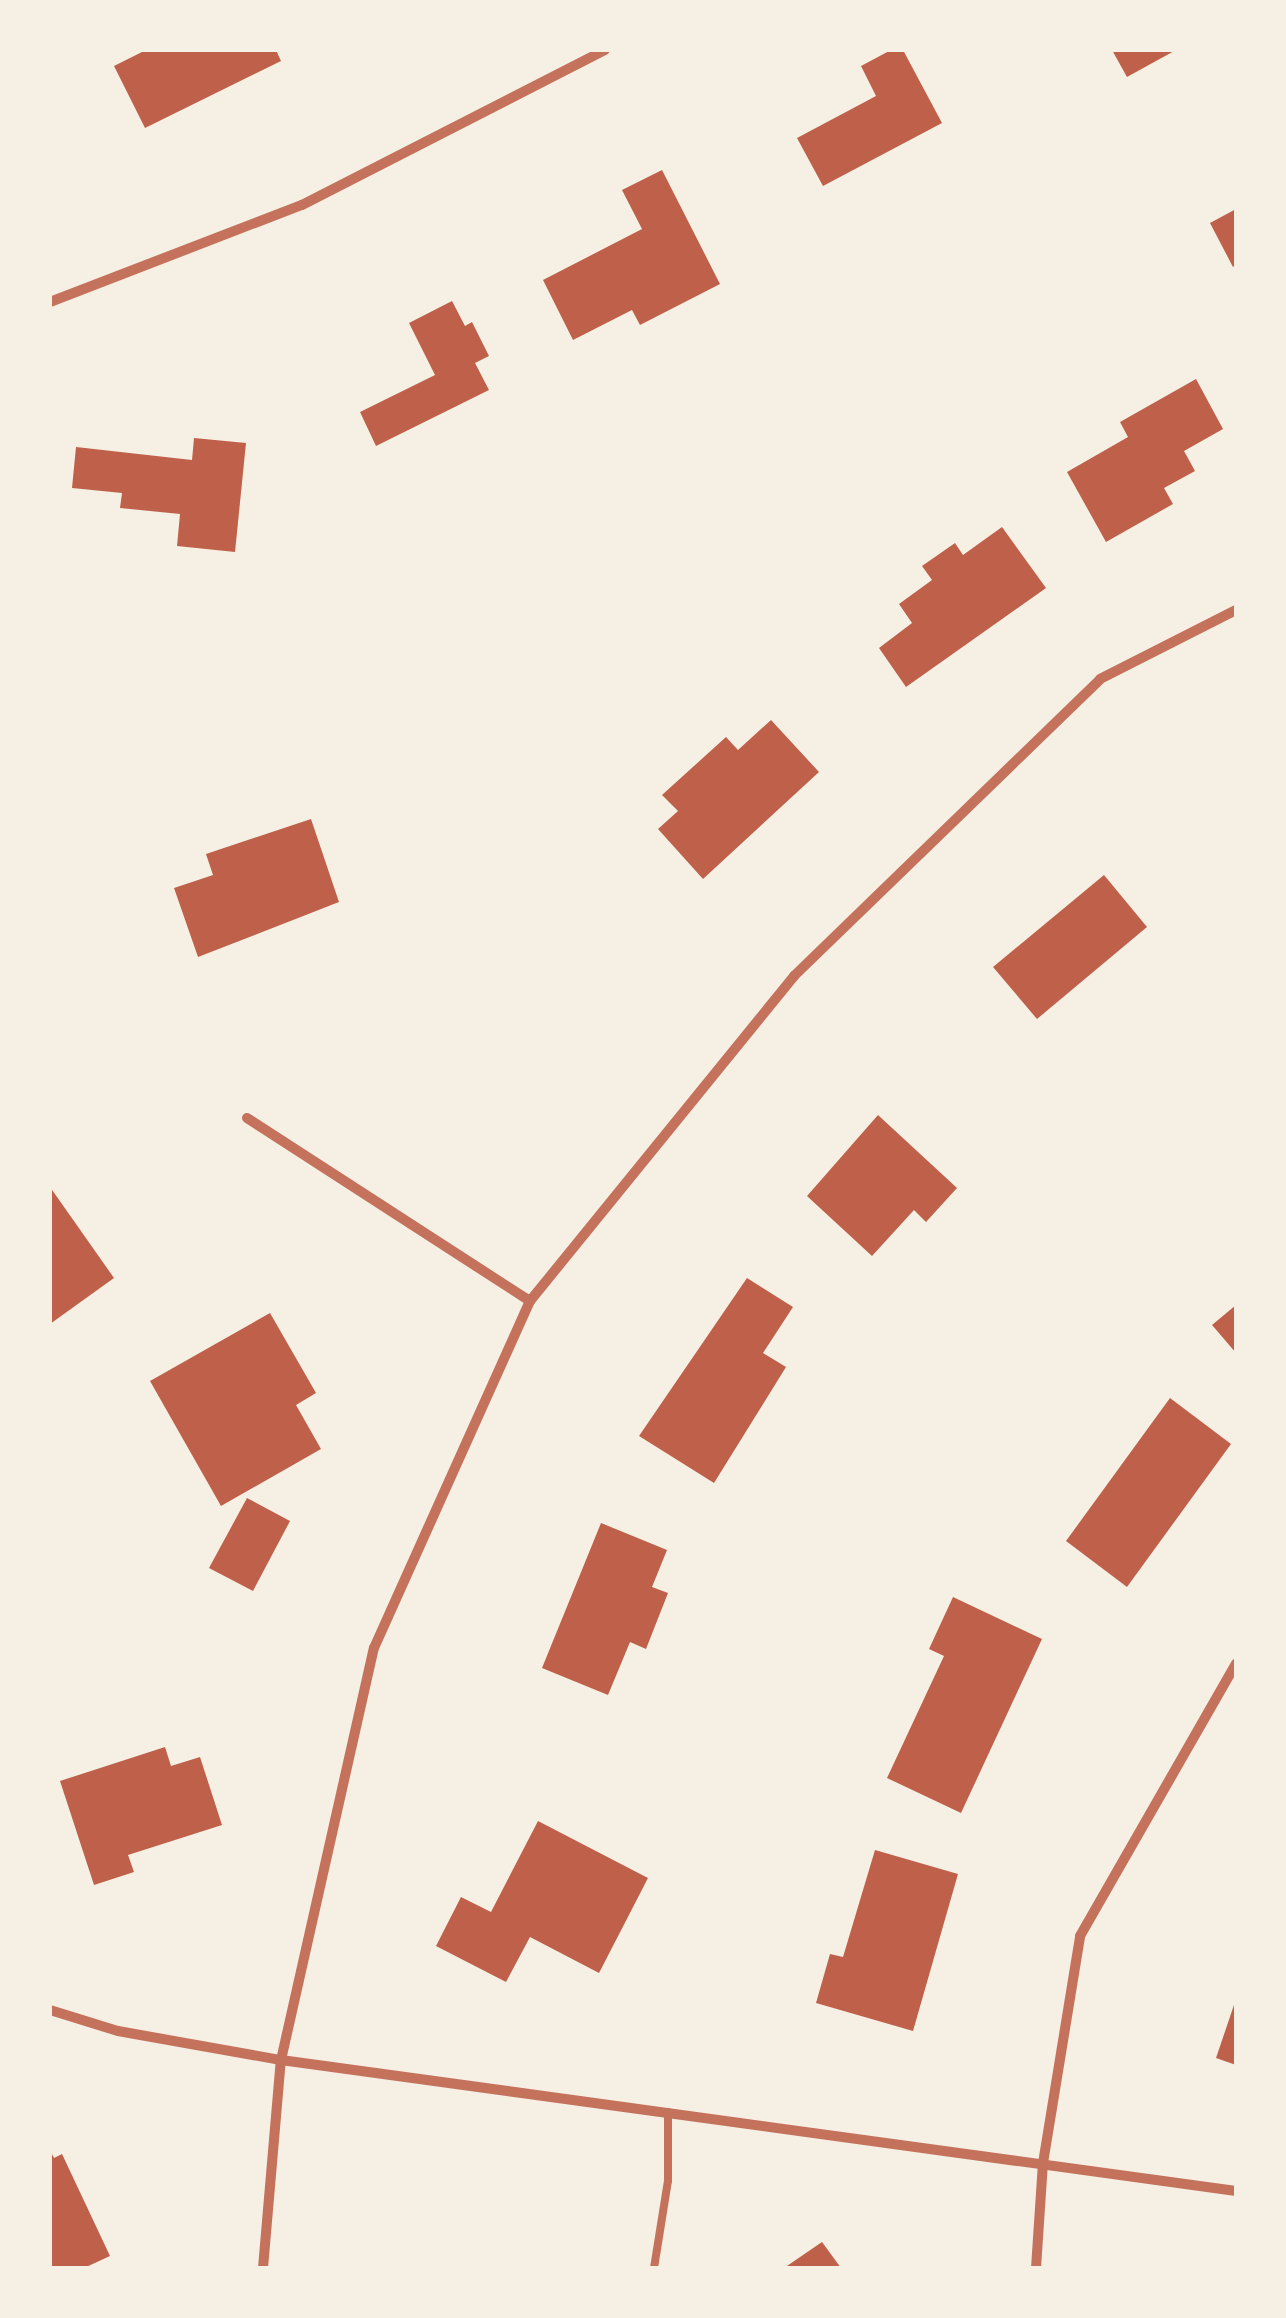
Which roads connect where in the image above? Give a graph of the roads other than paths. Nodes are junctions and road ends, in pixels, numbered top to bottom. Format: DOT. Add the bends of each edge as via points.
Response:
graph roads {
  1 [pos="605,50"];
  2 [pos="50,302"];
  3 [pos="1236,610"];
  4 [pos="247,1118"];
  5 [pos="530,1302"];
  6 [pos="1236,1664"];
  7 [pos="50,2010"];
  8 [pos="281,2060"];
  9 [pos="668,2112"];
  10 [pos="1043,2163"];
  11 [pos="1236,2192"];
  12 [pos="263,2268"];
  13 [pos="654,2268"];
  14 [pos="1036,2268"];
  1 -- 2 [label="street" via="302,205"];
  3 -- 5 [label="street" via="1100,679 794,976"];
  4 -- 5 [label="street"];
  5 -- 8 [label="street" via="374,1648"];
  6 -- 10 [label="street" via="1080,1936"];
  7 -- 8 [label="street" via="118,2031"];
  8 -- 9 [label="street"];
  8 -- 12 [label="street"];
  9 -- 10 [label="street"];
  9 -- 13 [label="lane" via="668,2181"];
  10 -- 11 [label="street"];
  10 -- 14 [label="street"];
}
